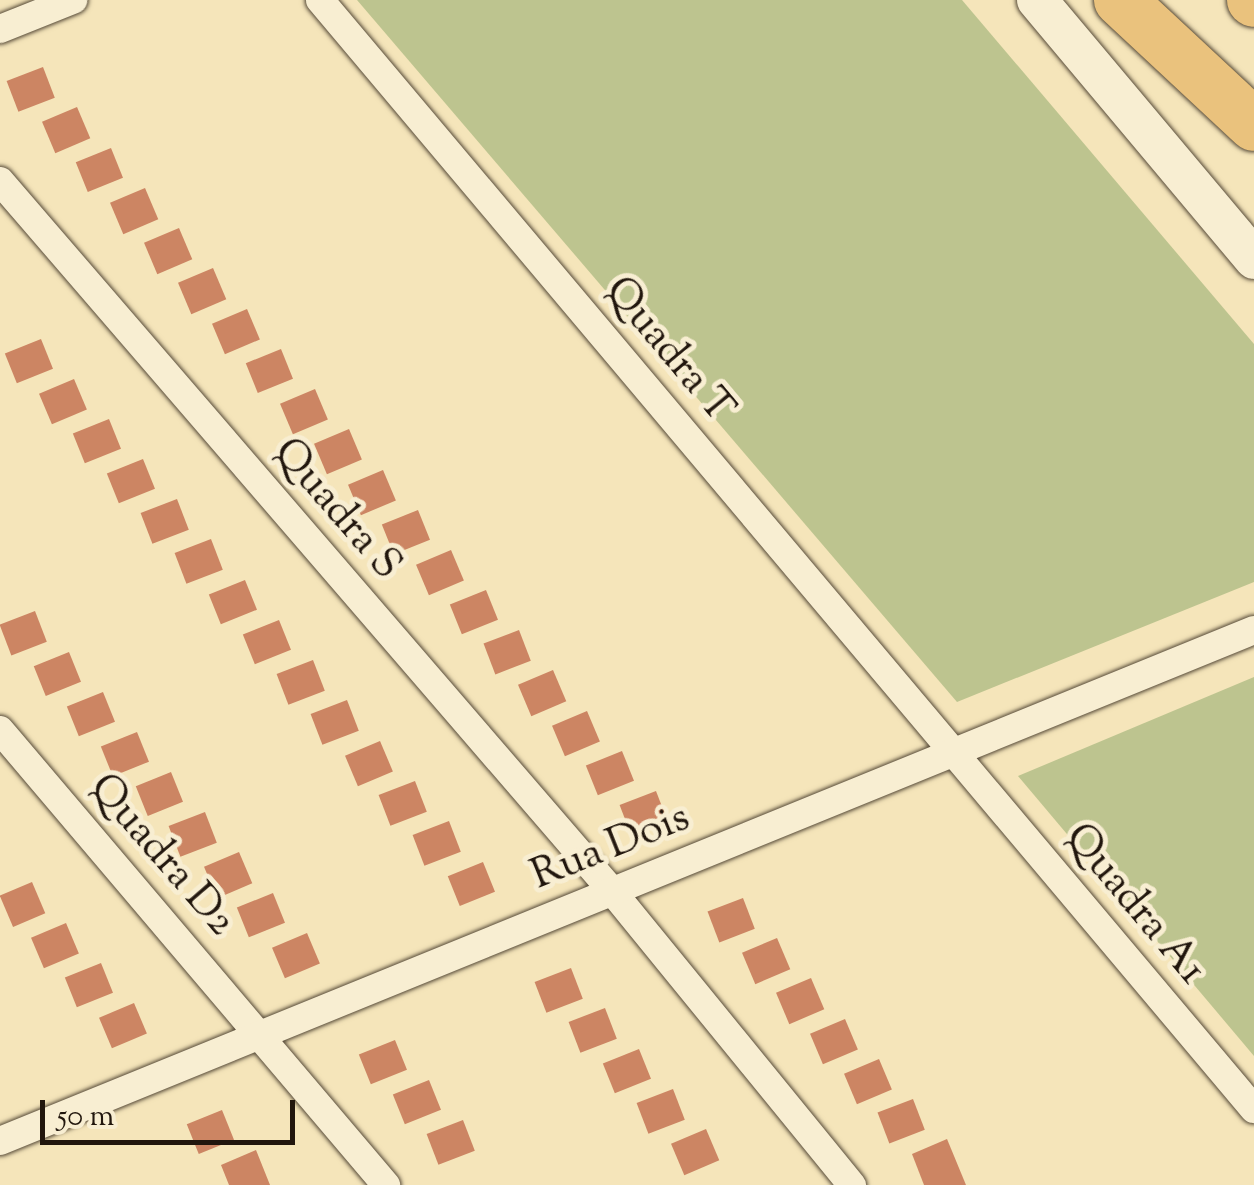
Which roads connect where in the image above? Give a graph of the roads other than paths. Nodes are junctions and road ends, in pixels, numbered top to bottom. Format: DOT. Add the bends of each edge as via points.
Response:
graph roads {
  1 [pos="74,0"];
  2 [pos="320,0"];
  3 [pos="1037,0"];
  4 [pos="1120,0"];
  5 [pos="1176,0"];
  6 [pos="0,29"];
  7 [pos="1254,94"];
  8 [pos="1254,125"];
  9 [pos="0,181"];
  10 [pos="1254,259"];
  11 [pos="1254,630"];
  12 [pos="0,730"];
  13 [pos="954,753"];
  14 [pos="612,892"];
  15 [pos="261,1035"];
  16 [pos="1254,1110"];
  17 [pos="0,1141"];
  18 [pos="386,1185"];
  19 [pos="852,1185"];
  1 -- 6 [label="street"];
  2 -- 13 [label="street, Quadra T"];
  3 -- 10 [label="street"];
  4 -- 8 [label="highway"];
  5 -- 7 [label="highway"];
  9 -- 14 [label="street, Quadra S"];
  11 -- 13 [label="street, Rua Dois"];
  12 -- 15 [label="street, Quadra D2"];
  13 -- 14 [label="street, Rua Dois"];
  13 -- 16 [label="street, Quadra A1"];
  14 -- 15 [label="street, Rua Dois"];
  14 -- 19 [label="street, Quadra S"];
  15 -- 17 [label="street, Rua Dois"];
  15 -- 18 [label="street, Quadra D2"];
}
